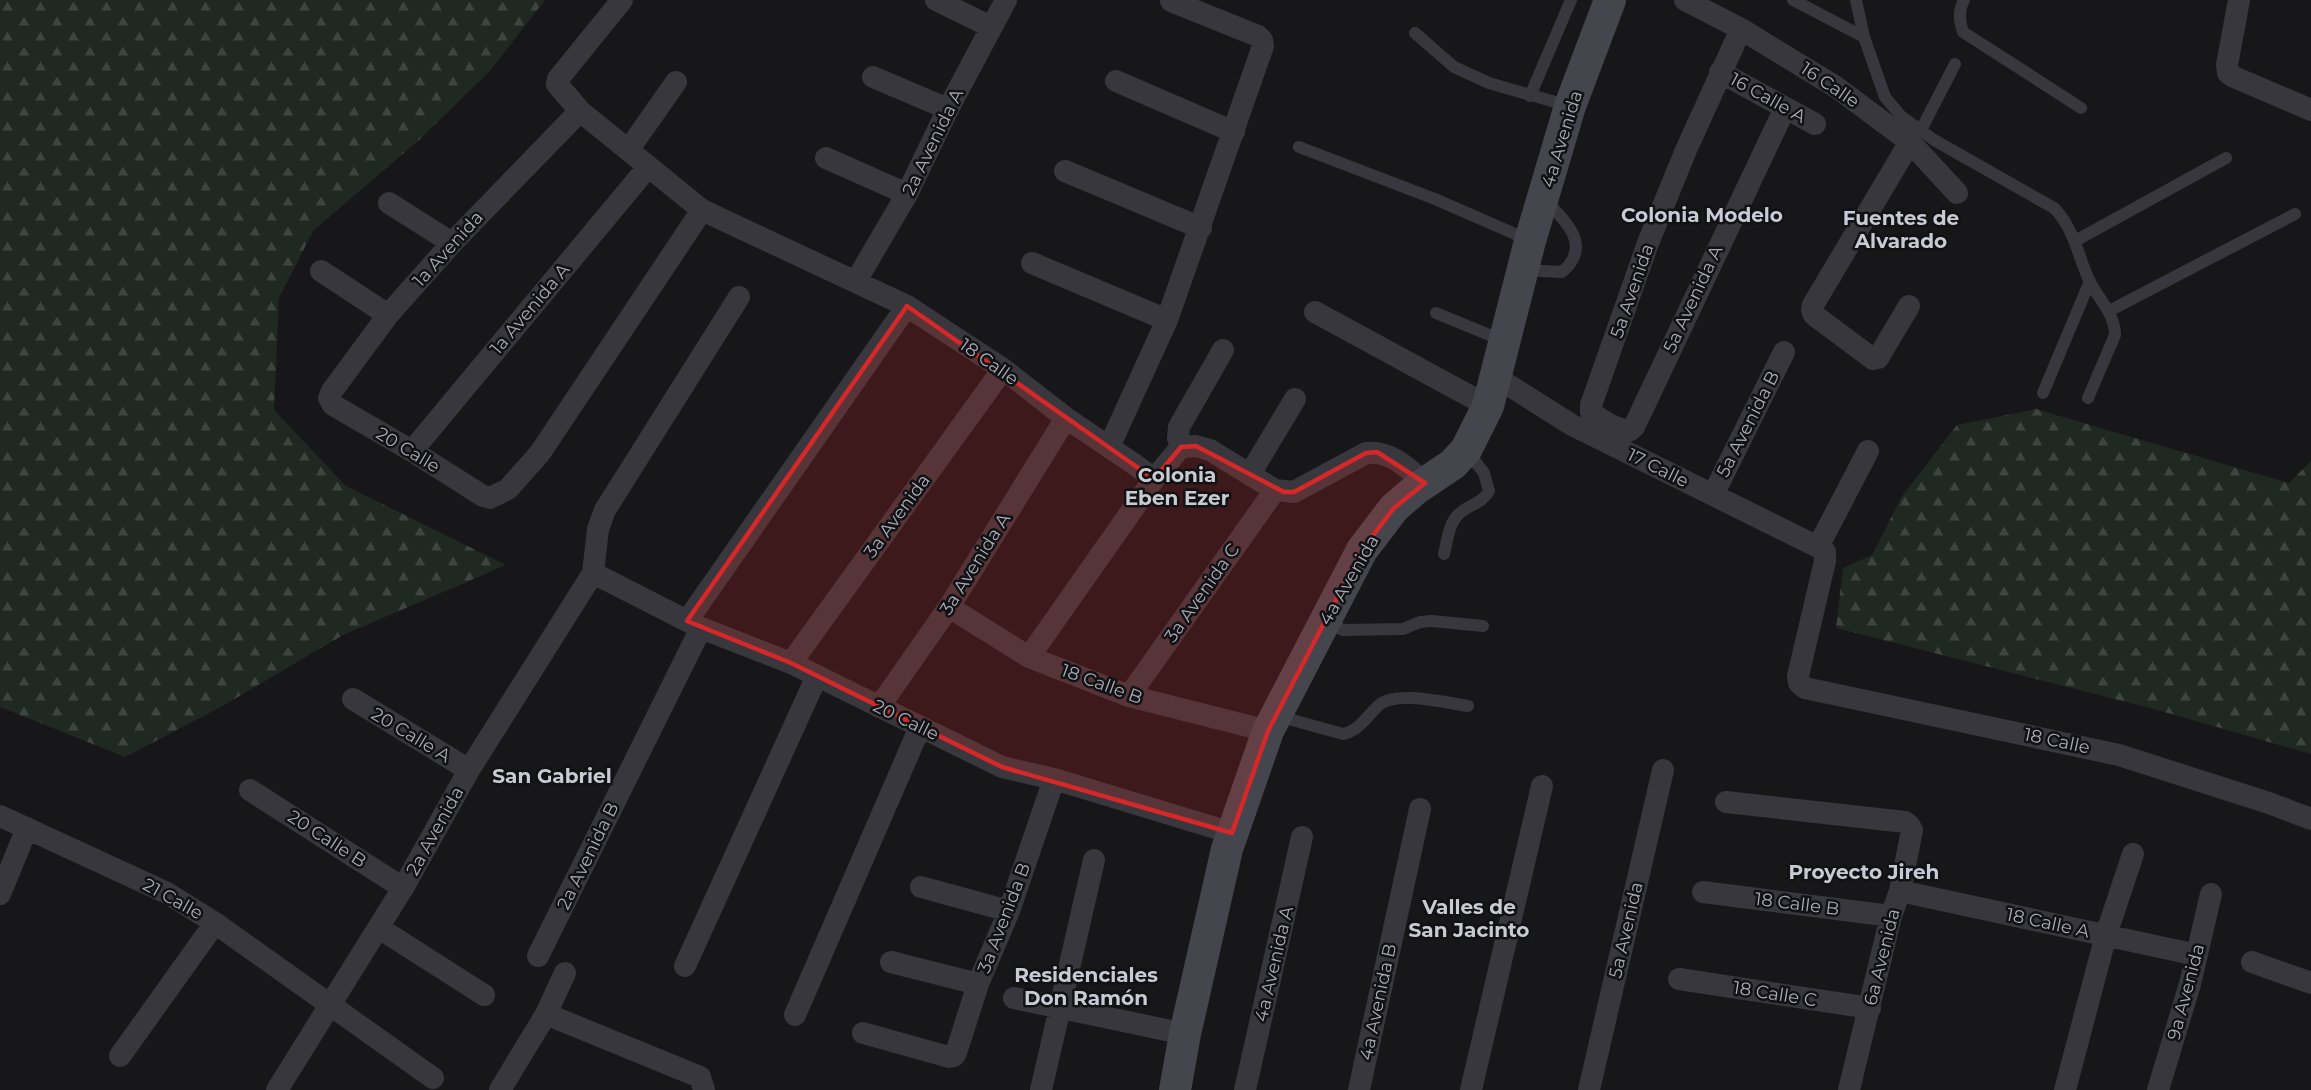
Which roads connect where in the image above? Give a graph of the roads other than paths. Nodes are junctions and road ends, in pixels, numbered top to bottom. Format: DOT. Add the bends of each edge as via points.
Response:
graph roads {
  1 [pos="622,0"];
  2 [pos="936,0"];
  3 [pos="1006,0"];
  4 [pos="1572,0"];
  5 [pos="1610,0"];
  6 [pos="1685,0"];
  7 [pos="1793,0"];
  8 [pos="1856,0"];
  9 [pos="1964,0"];
  10 [pos="2240,0"];
  11 [pos="1171,1"];
  12 [pos="992,27"];
  13 [pos="1741,28"];
  14 [pos="1415,33"];
  15 [pos="1864,37"];
  16 [pos="1955,64"];
  17 [pos="1720,72"];
  18 [pos="873,77"];
  19 [pos="1116,81"];
  20 [pos="676,82"];
  21 [pos="1530,96"];
  22 [pos="1570,106"];
  23 [pos="1785,108"];
  24 [pos="2080,108"];
  25 [pos="948,109"];
  26 [pos="2311,110"];
  27 [pos="580,111"];
  28 [pos="1815,124"];
  29 [pos="1234,132"];
  30 [pos="1915,136"];
  31 [pos="1299,147"];
  32 [pos="629,149"];
  33 [pos="826,158"];
  34 [pos="2226,158"];
  35 [pos="648,167"];
  36 [pos="1065,171"];
  37 [pos="1957,193"];
  38 [pos="907,194"];
  39 [pos="1544,198"];
  40 [pos="389,203"];
  41 [pos="702,210"];
  42 [pos="2295,214"];
  43 [pos="1201,228"];
  44 [pos="2075,241"];
  45 [pos="452,243"];
  46 [pos="1527,255"];
  47 [pos="1032,263"];
  48 [pos="321,271"];
  49 [pos="856,281"];
  50 [pos="2090,281"];
  51 [pos="739,297"];
  52 [pos="907,306"];
  53 [pos="1909,306"];
  54 [pos="2109,311"];
  55 [pos="1315,312"];
  56 [pos="1436,313"];
  57 [pos="388,315"];
  58 [pos="1167,320"];
  59 [pos="1505,341"];
  60 [pos="1222,350"];
  61 [pos="1784,352"];
  62 [pos="1003,369"];
  63 [pos="1492,392"];
  64 [pos="2043,393"];
  65 [pos="329,398"];
  66 [pos="2088,398"];
  67 [pos="1295,399"];
  68 [pos="1066,418"];
  69 [pos="1634,427"];
  70 [pos="1109,447"];
  71 [pos="1181,447"];
  72 [pos="1466,450"];
  73 [pos="412,451"];
  74 [pos="1868,451"];
  75 [pos="1250,474"];
  76 [pos="1154,480"];
  77 [pos="1425,483"];
  78 [pos="1275,490"];
  79 [pos="1713,495"];
  80 [pos="1822,550"];
  81 [pos="1444,554"];
  82 [pos="593,573"];
  83 [pos="949,607"];
  84 [pos="1325,622"];
  85 [pos="694,624"];
  86 [pos="1483,626"];
  87 [pos="1029,657"];
  88 [pos="791,663"];
  89 [pos="817,676"];
  90 [pos="1129,696"];
  91 [pos="353,699"];
  92 [pos="1468,706"];
  93 [pos="879,707"];
  94 [pos="1273,724"];
  95 [pos="920,727"];
  96 [pos="469,770"];
  97 [pos="1662,770"];
  98 [pos="1054,779"];
  99 [pos="1542,786"];
  100 [pos="250,790"];
  101 [pos="1726,802"];
  102 [pos="1420,809"];
  103 [pos="0,816"];
  104 [pos="2311,819"];
  105 [pos="27,828"];
  106 [pos="1233,833"];
  107 [pos="1302,837"];
  108 [pos="2133,854"];
  109 [pos="1094,860"];
  110 [pos="921,887"];
  111 [pos="403,888"];
  112 [pos="1900,891"];
  113 [pos="1703,892"];
  114 [pos="0,894"];
  115 [pos="2211,894"];
  116 [pos="1009,911"];
  117 [pos="1891,916"];
  118 [pos="215,923"];
  119 [pos="379,928"];
  120 [pos="2106,935"];
  121 [pos="2197,955"];
  122 [pos="538,956"];
  123 [pos="891,962"];
  124 [pos="2252,962"];
  125 [pos="685,966"];
  126 [pos="566,973"];
  127 [pos="1679,979"];
  128 [pos="2311,983"];
  129 [pos="978,984"];
  130 [pos="484,995"];
  131 [pos="1014,998"];
  132 [pos="331,1006"];
  133 [pos="1059,1007"];
  134 [pos="1870,1008"];
  135 [pos="546,1014"];
  136 [pos="795,1015"];
  137 [pos="863,1033"];
  138 [pos="1185,1034"];
  139 [pos="120,1056"];
  140 [pos="433,1078"];
  141 [pos="704,1086"];
  142 [pos="502,1089"];
  143 [pos="278,1090"];
  144 [pos="1041,1090"];
  145 [pos="1175,1090"];
  146 [pos="1245,1090"];
  147 [pos="1359,1090"];
  148 [pos="1471,1090"];
  149 [pos="1589,1090"];
  150 [pos="1849,1090"];
  151 [pos="2065,1090"];
  152 [pos="2158,1090"];
  1 -- 27 [label="street, 18 Calle" via="557,81"];
  2 -- 12 [label="street"];
  3 -- 12 [label="street, 2a Avenida A"];
  4 -- 21 [label="lane"];
  5 -- 22 [label="street, 4a Avenida"];
  6 -- 13 [label="street, 16 Calle"];
  7 -- 15 [label="lane"];
  8 -- 15 [label="lane"];
  9 -- 24 [label="lane" via="1959,21 1963,32"];
  10 -- 26 [label="street" via="2228,73"];
  11 -- 29 [label="street" via="1262,40"];
  12 -- 25 [label="street, 2a Avenida A"];
  13 -- 17 [label="street, 5a Avenida"];
  13 -- 30 [label="street, 16 Calle"];
  14 -- 21 [label="lane" via="1454,67"];
  15 -- 30 [label="lane" via="1885,97"];
  16 -- 30 [label="lane"];
  17 -- 23 [label="street, 16 Calle A"];
  17 -- 69 [label="street, 5a Avenida" via="1648,243 1591,405 1591,412 1597,417 1623,430"];
  18 -- 25 [label="street"];
  19 -- 29 [label="street"];
  20 -- 32 [label="street"];
  21 -- 22 [label="lane"];
  22 -- 39 [label="street, 4a Avenida"];
  23 -- 28 [label="street, 16 Calle A"];
  23 -- 69 [label="street, 5a Avenida A"];
  25 -- 38 [label="street, 2a Avenida A"];
  27 -- 32 [label="street, 18 Calle"];
  27 -- 45 [label="street, 1a Avenida"];
  29 -- 43 [label="street"];
  30 -- 37 [label="street, 16 Calle"];
  30 -- 44 [label="lane" via="1934,140 2054,208"];
  30 -- 53 [label="street" via="1812,310 1878,358"];
  31 -- 46 [label="lane" via="1435,199"];
  32 -- 35 [label="street, 18 Calle"];
  33 -- 38 [label="street"];
  34 -- 44 [label="lane"];
  35 -- 41 [label="street, 18 Calle"];
  35 -- 73 [label="street, 1a Avenida A"];
  36 -- 43 [label="street"];
  38 -- 49 [label="street, 2a Avenida A"];
  39 -- 46 [label="street, 4a Avenida"];
  39 -- 46 [label="lane" via="1575,233 1571,264 1562,272"];
  40 -- 45 [label="street"];
  41 -- 49 [label="street, 18 Calle"];
  41 -- 73 [label="street, 20 Calle" via="540,453 508,489 490,498 483,496"];
  42 -- 54 [label="lane"];
  43 -- 58 [label="street"];
  44 -- 50 [label="lane"];
  45 -- 57 [label="street, 1a Avenida"];
  46 -- 59 [label="street, 4a Avenida"];
  47 -- 58 [label="street"];
  48 -- 57 [label="street"];
  49 -- 52 [label="street, 18 Calle"];
  50 -- 54 [label="lane"];
  50 -- 64 [label="lane"];
  51 -- 82 [label="street" via="605,510 598,529"];
  52 -- 62 [label="street, 18 Calle"];
  52 -- 85 [label="street, 2a Avenida B"];
  54 -- 66 [label="lane" via="2115,335"];
  55 -- 63 [label="street, 17 Calle"];
  56 -- 59 [label="lane"];
  57 -- 65 [label="street, 1a Avenida"];
  58 -- 70 [label="street"];
  59 -- 63 [label="street, 4a Avenida"];
  60 -- 71 [label="street" via="1179,427"];
  61 -- 79 [label="street, 5a Avenida B"];
  62 -- 68 [label="street, 18 Calle"];
  62 -- 88 [label="street, 3a Avenida"];
  63 -- 72 [label="street, 4a Avenida"];
  63 -- 79 [label="street, 17 Calle" via="1572,425"];
  65 -- 73 [label="street, 20 Calle" via="333,405"];
  67 -- 75 [label="street"];
  68 -- 70 [label="street, 18 Calle"];
  68 -- 83 [label="street, 3a Avenida A"];
  70 -- 76 [label="street, 18 Calle"];
  71 -- 75 [label="street" via="1210,450"];
  71 -- 76 [label="street"];
  72 -- 77 [label="street, 4a Avenida"];
  72 -- 81 [label="lane" via="1484,473 1489,491 1484,499 1459,513"];
  74 -- 80 [label="street"];
  75 -- 78 [label="street"];
  76 -- 87 [label="street"];
  77 -- 78 [label="street" via="1410,469 1377,452 1366,453 1294,492"];
  77 -- 84 [label="street, 4a Avenida" via="1394,508 1362,550"];
  78 -- 90 [label="street, 3a Avenida C"];
  79 -- 80 [label="street, 17 Calle"];
  80 -- 104 [label="street, 18 Calle" via="1825,561 1798,676 1805,688 2119,755"];
  82 -- 85 [label="street, 20 Calle"];
  82 -- 96 [label="street, 2a Avenida"];
  83 -- 87 [label="street, 18 Calle B"];
  83 -- 93 [label="street, 3a Avenida A"];
  84 -- 86 [label="lane" via="1343,630 1403,629 1432,621"];
  84 -- 94 [label="street, 4a Avenida"];
  85 -- 88 [label="street, 20 Calle"];
  85 -- 122 [label="street, 2a Avenida B"];
  87 -- 90 [label="street, 18 Calle B"];
  88 -- 89 [label="street, 20 Calle"];
  89 -- 93 [label="street, 20 Calle"];
  89 -- 125 [label="street"];
  90 -- 94 [label="street, 18 Calle B"];
  91 -- 96 [label="street, 20 Calle A"];
  92 -- 94 [label="lane" via="1394,698 1381,703 1351,733 1343,734"];
  93 -- 95 [label="street, 20 Calle"];
  94 -- 106 [label="street, 4a Avenida"];
  95 -- 98 [label="street, 20 Calle" via="1002,767"];
  95 -- 136 [label="street"];
  96 -- 111 [label="street, 2a Avenida"];
  97 -- 149 [label="street, 5a Avenida"];
  98 -- 106 [label="street, 20 Calle"];
  98 -- 116 [label="street, 3a Avenida B"];
  99 -- 148 [label="street"];
  100 -- 111 [label="street, 20 Calle B"];
  101 -- 112 [label="street, 6a Avenida" via="1905,822 1911,830"];
  102 -- 147 [label="street, 4a Avenida B"];
  103 -- 105 [label="street, 21 Calle"];
  105 -- 114 [label="street"];
  105 -- 118 [label="street, 21 Calle" via="167,893"];
  106 -- 138 [label="street, 4a Avenida"];
  107 -- 146 [label="street, 4a Avenida A"];
  108 -- 120 [label="street"];
  109 -- 133 [label="street"];
  110 -- 116 [label="street"];
  111 -- 119 [label="street, 2a Avenida"];
  112 -- 117 [label="street, 6a Avenida"];
  112 -- 120 [label="street, 18 Calle A"];
  113 -- 117 [label="street, 18 Calle B"];
  115 -- 121 [label="street, 9a Avenida"];
  116 -- 129 [label="street, 3a Avenida B"];
  117 -- 134 [label="street, 6a Avenida"];
  118 -- 132 [label="street, 21 Calle"];
  118 -- 139 [label="street"];
  119 -- 130 [label="street"];
  119 -- 132 [label="street, 2a Avenida"];
  120 -- 121 [label="street, 18 Calle A"];
  120 -- 151 [label="street"];
  121 -- 152 [label="street, 9a Avenida"];
  123 -- 129 [label="street"];
  124 -- 128 [label="street"];
  126 -- 135 [label="street"];
  127 -- 134 [label="street, 18 Calle C"];
  129 -- 137 [label="street, 3a Avenida B" via="954,1056"];
  131 -- 133 [label="street"];
  132 -- 140 [label="street, 21 Calle"];
  132 -- 143 [label="street, 2a Avenida"];
  133 -- 138 [label="street"];
  133 -- 144 [label="street"];
  134 -- 150 [label="street, 6a Avenida"];
  135 -- 141 [label="street" via="700,1077"];
  135 -- 142 [label="street"];
  138 -- 145 [label="street, 4a Avenida"];
}
